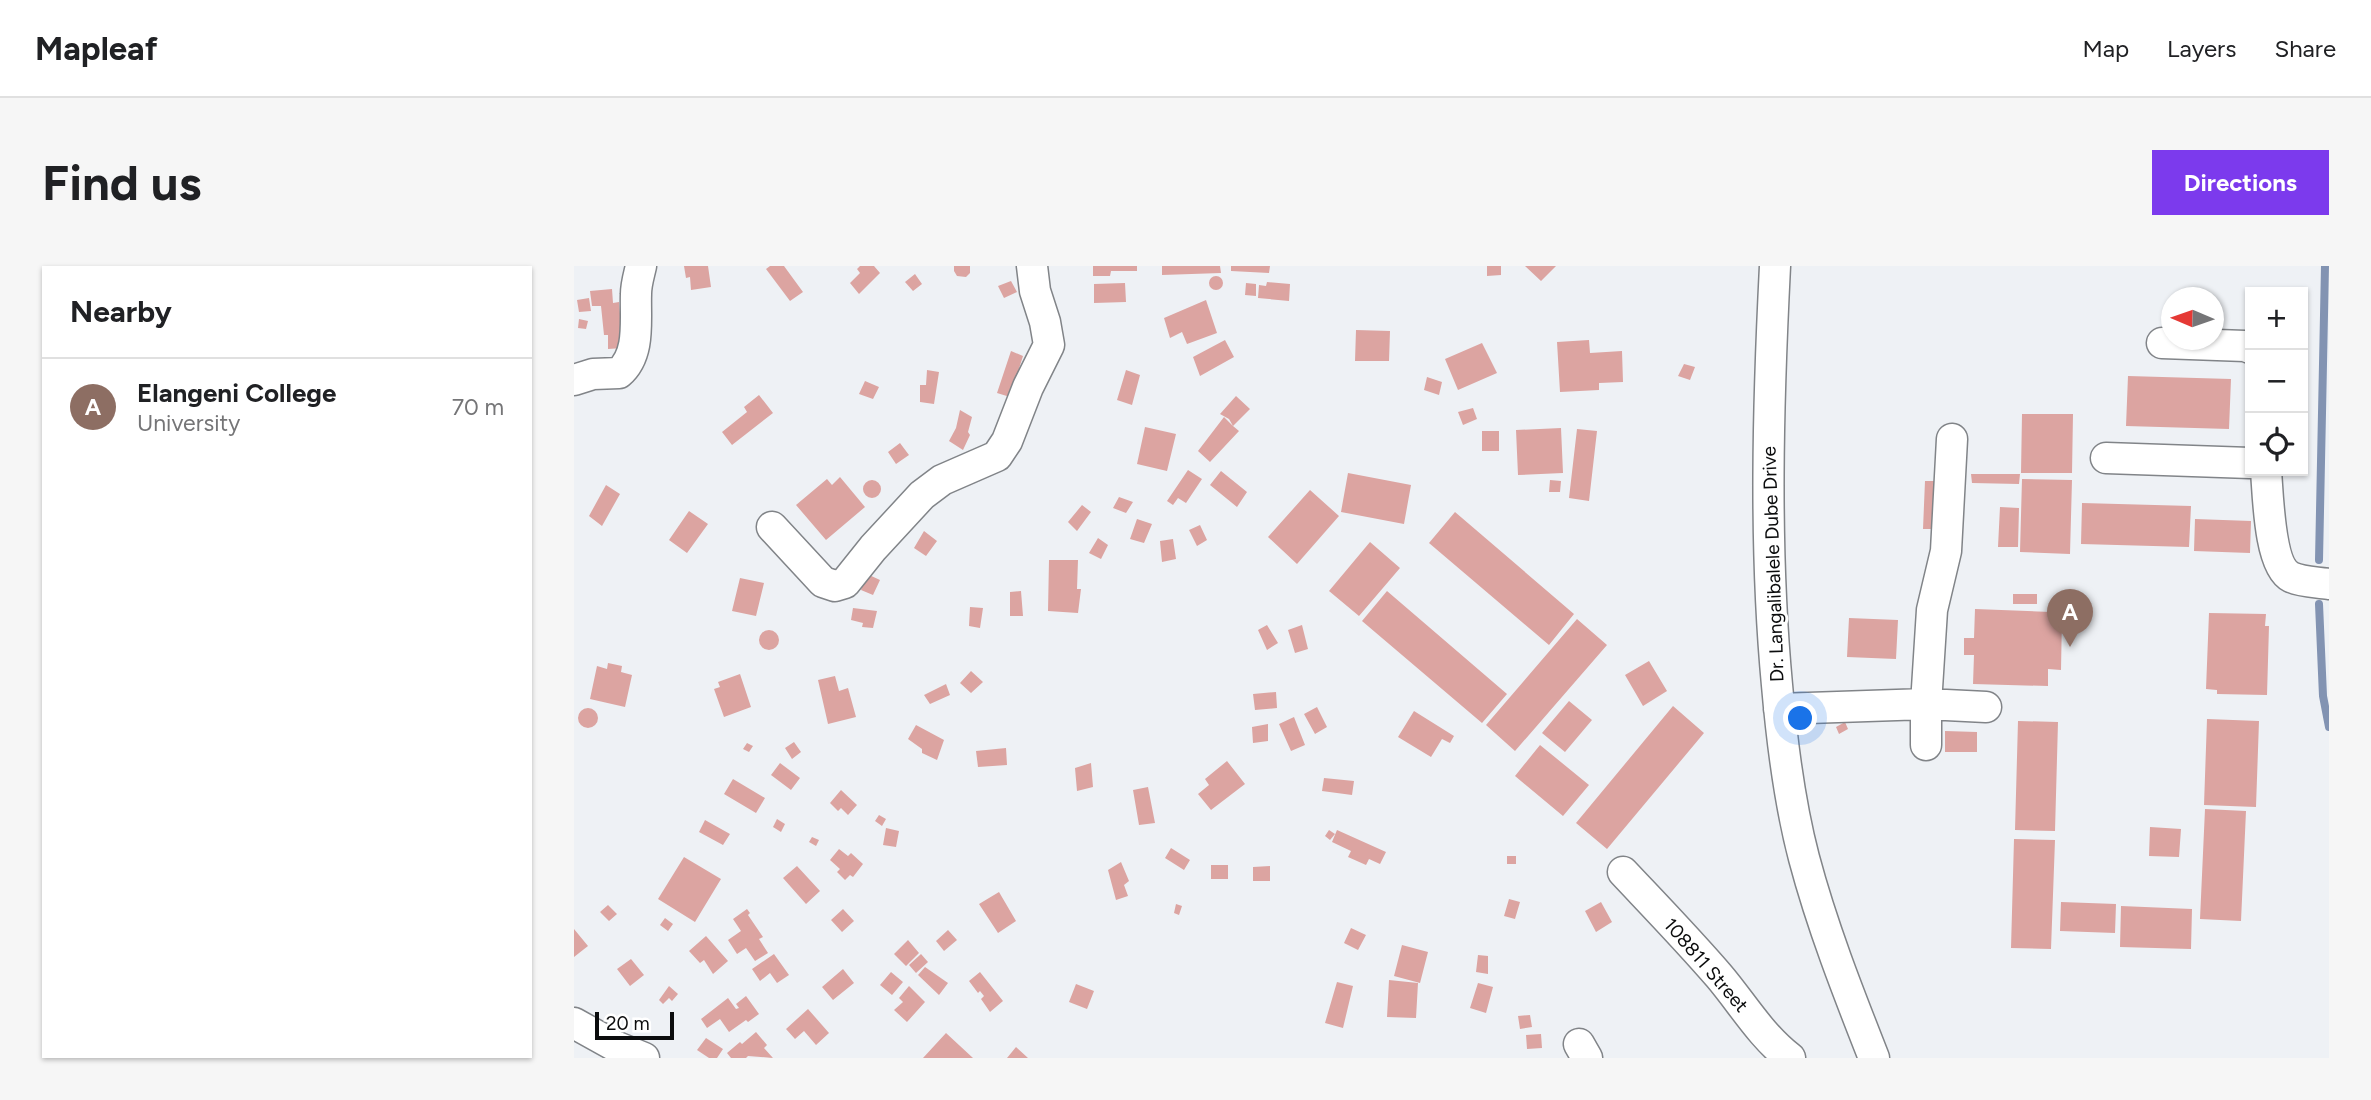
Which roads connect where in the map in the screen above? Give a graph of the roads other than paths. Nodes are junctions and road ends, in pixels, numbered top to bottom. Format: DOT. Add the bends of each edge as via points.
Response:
graph roads {
  1 [pos="641,266"];
  2 [pos="1032,266"];
  3 [pos="1775,266"];
  4 [pos="2224,345"];
  5 [pos="2245,346"];
  6 [pos="574,380"];
  7 [pos="1952,439"];
  8 [pos="2106,458"];
  9 [pos="2245,463"];
  10 [pos="2267,476"];
  11 [pos="772,527"];
  12 [pos="2329,583"];
  13 [pos="1926,705"];
  14 [pos="1986,707"];
  15 [pos="1779,709"];
  16 [pos="1926,744"];
  17 [pos="1623,872"];
  18 [pos="574,1023"];
  19 [pos="644,1058"];
  20 [pos="1790,1058"];
  21 [pos="1874,1058"];
  1 -- 6 [label="street" via="636,336 628,362 619,373"];
  2 -- 11 [label="street" via="1049,345 997,456 942,480 922,495 845,583 823,582"];
  3 -- 15 [label="street, Dr. Langalibalele Dube Drive" via="1769,506 1771,624"];
  4 -- 5 [label="street"];
  7 -- 13 [label="street" via="1946,551 1932,610"];
  8 -- 9 [label="street"];
  10 -- 12 [label="street" via="2279,563 2292,578"];
  13 -- 14 [label="street"];
  13 -- 15 [label="street"];
  13 -- 16 [label="street"];
  15 -- 21 [label="street, Dr. Langalibalele Dube Drive" via="1804,856 1835,957"];
  17 -- 20 [label="street, 108811 Street"];
  18 -- 19 [label="street"];
}
